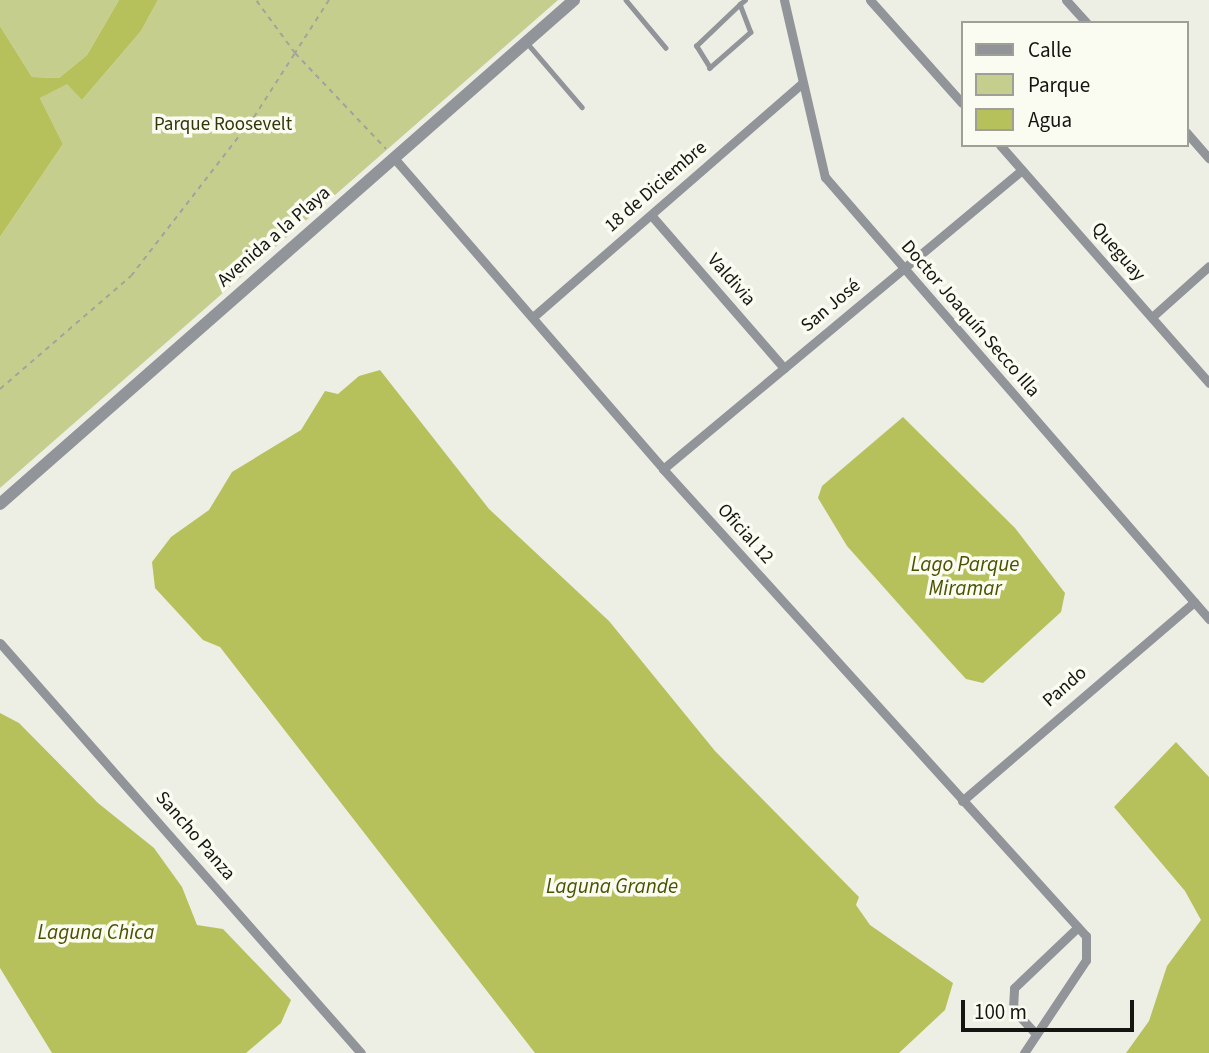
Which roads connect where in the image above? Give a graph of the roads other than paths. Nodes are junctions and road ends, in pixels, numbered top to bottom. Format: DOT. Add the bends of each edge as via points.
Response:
graph roads {
  1 [pos="574,0"];
  2 [pos="626,0"];
  3 [pos="784,0"];
  4 [pos="870,0"];
  5 [pos="1066,0"];
  6 [pos="743,2"];
  7 [pos="1085,21"];
  8 [pos="526,42"];
  9 [pos="667,48"];
  10 [pos="802,83"];
  11 [pos="960,101"];
  12 [pos="582,107"];
  13 [pos="1188,134"];
  14 [pos="1195,141"];
  15 [pos="1209,145"];
  16 [pos="1002,147"];
  17 [pos="394,158"];
  18 [pos="1209,158"];
  19 [pos="1023,170"];
  20 [pos="651,215"];
  21 [pos="1209,267"];
  22 [pos="903,269"];
  23 [pos="533,317"];
  24 [pos="1152,317"];
  25 [pos="784,368"];
  26 [pos="1209,383"];
  27 [pos="663,469"];
  28 [pos="0,503"];
  29 [pos="1194,602"];
  30 [pos="1209,619"];
  31 [pos="0,643"];
  32 [pos="962,801"];
  33 [pos="1078,927"];
  34 [pos="1036,1034"];
  35 [pos="361,1053"];
  36 [pos="1024,1053"];
  1 -- 8 [label="street, Avenida a la Playa"];
  2 -- 9 [label="lane"];
  3 -- 10 [label="street, Doctor Joaquín Secco Illa"];
  4 -- 11 [label="street"];
  5 -- 7 [label="street"];
  6 -- 6 [label="lane" via="696,46 710,68 751,32"];
  8 -- 12 [label="lane"];
  8 -- 17 [label="street, Avenida a la Playa"];
  10 -- 20 [label="street, 18 de Diciembre"];
  10 -- 22 [label="street, Doctor Joaquín Secco Illa" via="825,177"];
  13 -- 14 [label="street"];
  14 -- 15 [label="street"];
  14 -- 18 [label="street"];
  16 -- 19 [label="street, Queguay"];
  17 -- 23 [label="street, Oficial 12"];
  17 -- 28 [label="street, Avenida a la Playa"];
  19 -- 22 [label="street, San José"];
  19 -- 24 [label="street, Queguay"];
  20 -- 23 [label="street, 18 de Diciembre"];
  20 -- 25 [label="street, Valdivia"];
  21 -- 24 [label="street"];
  22 -- 25 [label="street, San José"];
  22 -- 29 [label="street, Doctor Joaquín Secco Illa"];
  23 -- 27 [label="street, Oficial 12"];
  24 -- 26 [label="street, Queguay"];
  25 -- 27 [label="street, San José"];
  27 -- 32 [label="street, Oficial 12"];
  29 -- 30 [label="street, Doctor Joaquín Secco Illa"];
  29 -- 32 [label="street, Pando"];
  31 -- 35 [label="street, Sancho Panza"];
  32 -- 33 [label="street, Oficial 12"];
  33 -- 34 [label="street" via="1089,952"];
  33 -- 34 [label="street" via="1014,988 1013,1009"];
  34 -- 36 [label="street"];
}
